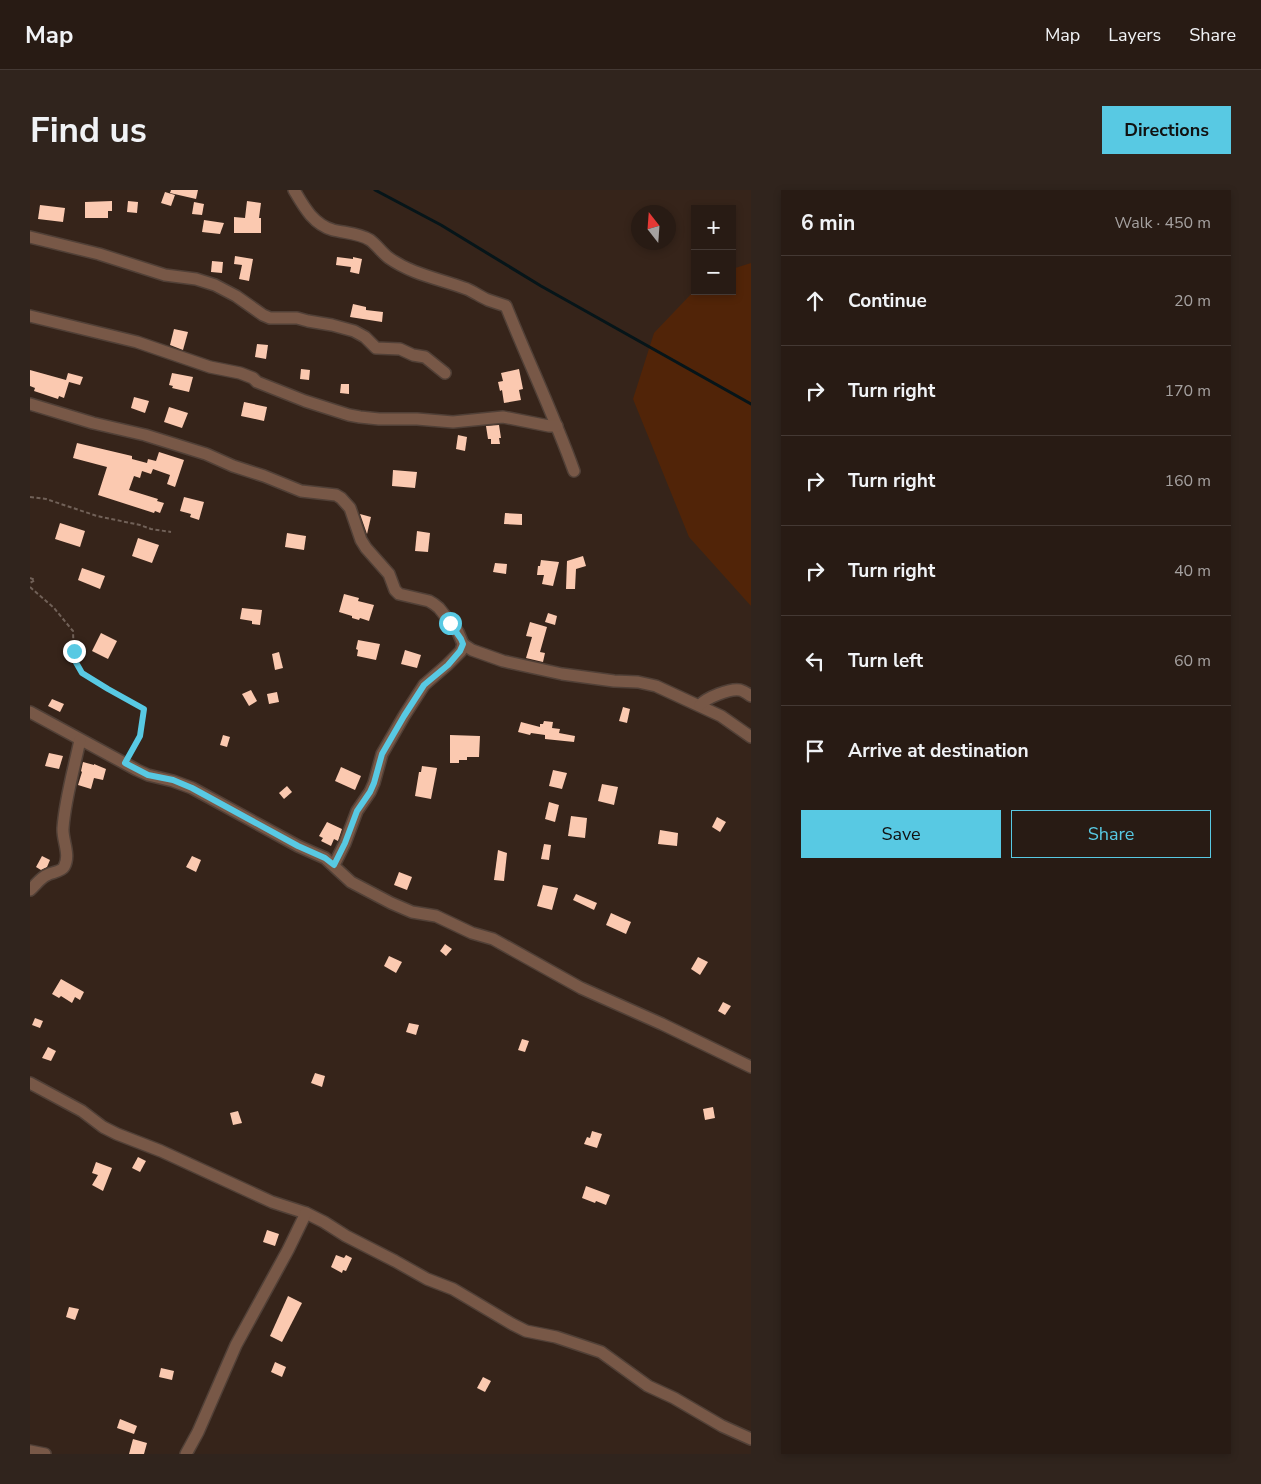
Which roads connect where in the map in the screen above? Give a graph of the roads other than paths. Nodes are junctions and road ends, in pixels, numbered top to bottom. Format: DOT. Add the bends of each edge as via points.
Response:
graph roads {
  1 [pos="294,190"];
  2 [pos="30,237"];
  3 [pos="30,316"];
  4 [pos="445,373"];
  5 [pos="30,404"];
  6 [pos="557,426"];
  7 [pos="574,471"];
  8 [pos="463,644"];
  9 [pos="751,696"];
  10 [pos="700,705"];
  11 [pos="30,712"];
  12 [pos="751,737"];
  13 [pos="80,740"];
  14 [pos="334,865"];
  15 [pos="30,890"];
  16 [pos="751,1067"];
  17 [pos="30,1084"];
  18 [pos="306,1213"];
  19 [pos="751,1439"];
  20 [pos="30,1452"];
  21 [pos="45,1454"];
  22 [pos="186,1454"];
  1 -- 6 [label="street" via="313,219 323,226 369,240 390,259 425,277 506,306"];
  2 -- 4 [label="street" via="215,285 270,318 297,318 354,331 376,348 400,349 425,357"];
  3 -- 6 [label="street" via="138,342 210,367 240,373 305,401 348,415 453,422 503,417"];
  5 -- 8 [label="street" via="206,454 301,491 336,495 347,503 361,540 389,574 395,590 434,604 458,632"];
  6 -- 7 [label="street"];
  8 -- 10 [label="street" via="502,661 562,674 656,686"];
  8 -- 14 [label="street" via="456,657 424,685 382,754 370,792 357,811"];
  9 -- 10 [label="street" via="740,690 724,692"];
  10 -- 12 [label="street"];
  11 -- 13 [label="street"];
  13 -- 14 [label="street" via="148,775 192,788"];
  13 -- 15 [label="street" via="63,828 65,864 61,870 39,880"];
  14 -- 16 [label="street" via="351,882 391,903 412,912 436,916 493,939 581,988"];
  17 -- 18 [label="street" via="82,1111 117,1134 272,1202"];
  18 -- 19 [label="street" via="427,1279 453,1289 519,1328 556,1336 601,1352 648,1386"];
  18 -- 22 [label="street" via="236,1345"];
  20 -- 21 [label="street"];
}
